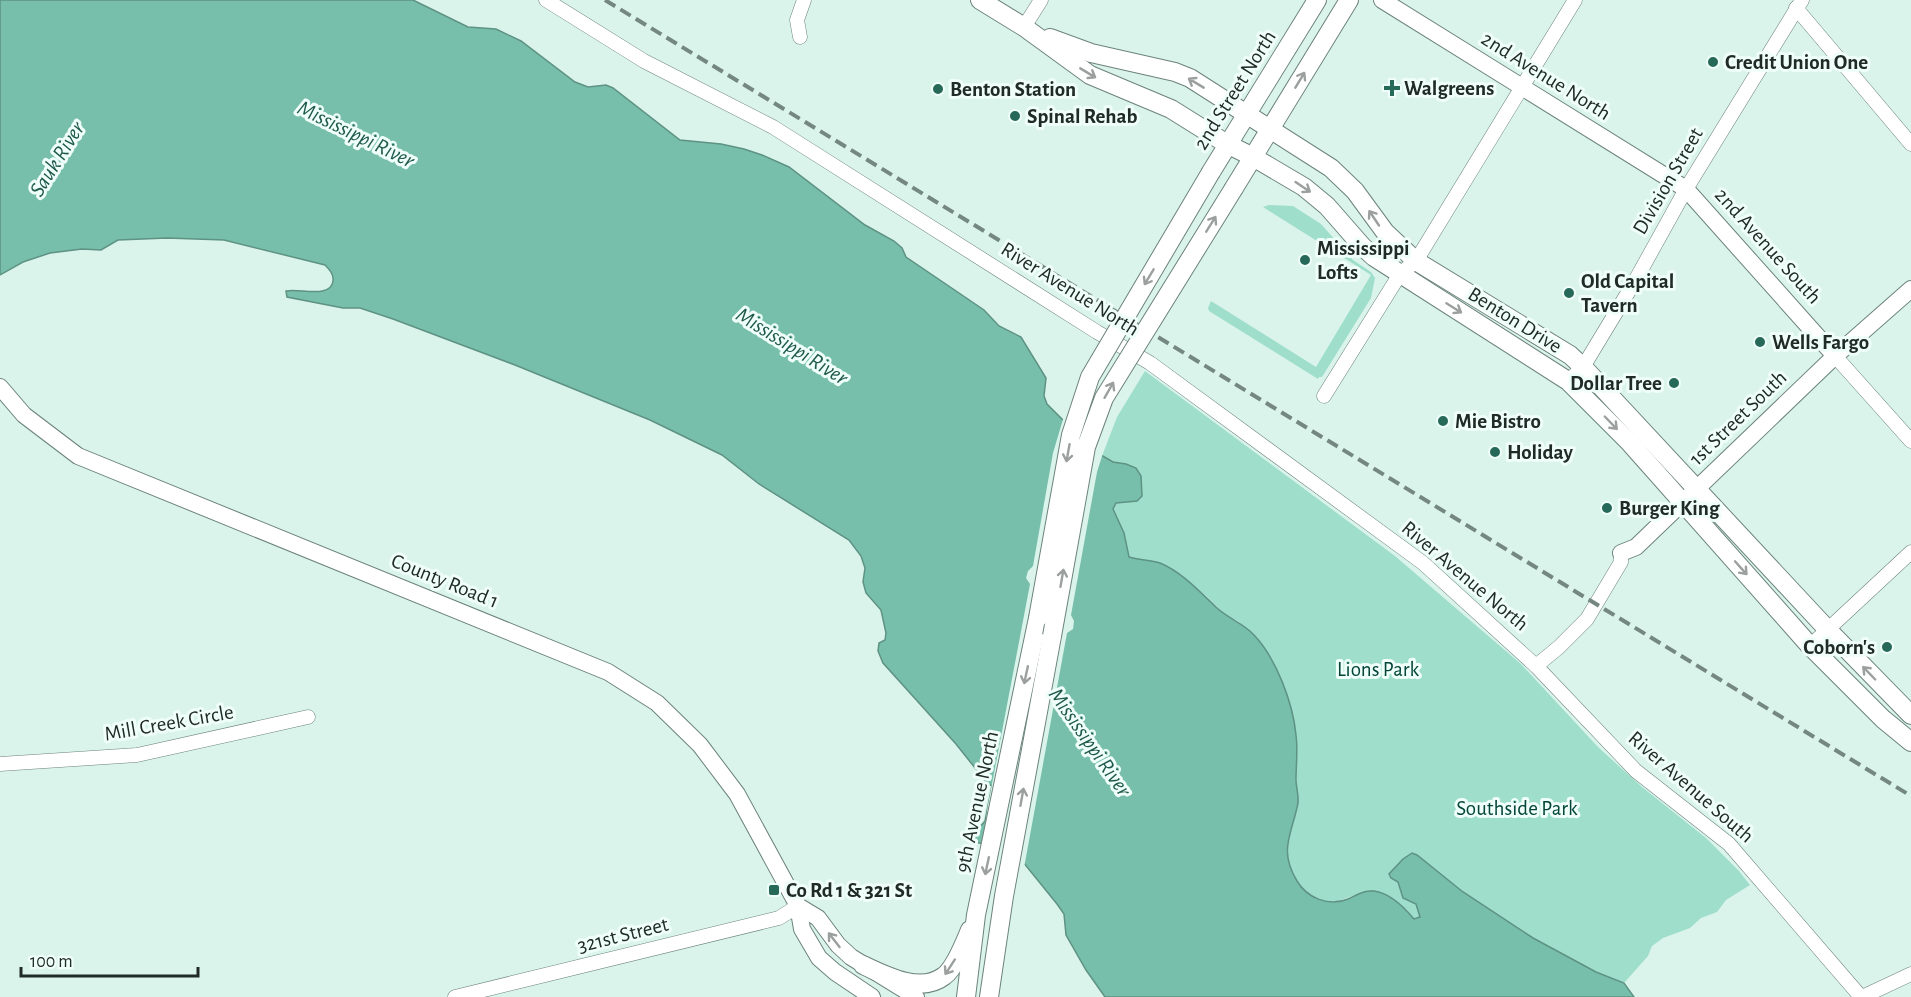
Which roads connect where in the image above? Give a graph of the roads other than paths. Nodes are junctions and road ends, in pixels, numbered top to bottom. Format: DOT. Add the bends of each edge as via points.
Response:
graph roads {
  1 [pos="546,0"];
  2 [pos="804,0"];
  3 [pos="980,0"];
  4 [pos="1041,0"];
  5 [pos="1317,0"];
  6 [pos="1349,0"];
  7 [pos="1382,0"];
  8 [pos="1575,0"];
  9 [pos="1799,4"];
  10 [pos="1024,27"];
  11 [pos="800,37"];
  12 [pos="1523,87"];
  13 [pos="1246,114"];
  14 [pos="1269,130"];
  15 [pos="1227,144"];
  16 [pos="1911,144"];
  17 [pos="1253,157"];
  18 [pos="1686,189"];
  19 [pos="1416,261"];
  20 [pos="1400,274"];
  21 [pos="1911,289"];
  22 [pos="1835,356"];
  23 [pos="1583,367"];
  24 [pos="1568,381"];
  25 [pos="0,387"];
  26 [pos="1324,396"];
  27 [pos="1911,441"];
  28 [pos="1697,488"];
  29 [pos="1683,503"];
  30 [pos="1911,552"];
  31 [pos="1621,553"];
  32 [pos="1038,618"];
  33 [pos="1828,630"];
  34 [pos="1810,646"];
  35 [pos="1536,666"];
  36 [pos="1911,715"];
  37 [pos="308,717"];
  38 [pos="1911,742"];
  39 [pos="0,764"];
  40 [pos="798,906"];
  41 [pos="976,915"];
  42 [pos="863,965"];
  43 [pos="1911,974"];
  44 [pos="455,997"];
  45 [pos="873,997"];
  46 [pos="916,997"];
  47 [pos="966,997"];
  48 [pos="989,997"];
  49 [pos="1862,997"];
  1 -- 35 [label="street, River Avenue North" via="644,61 774,127 1150,363 1423,563"];
  2 -- 11 [label="street" via="797,20"];
  3 -- 10 [label="main road, Benton Drive"];
  4 -- 10 [label="street"];
  5 -- 13 [label="main road, 2nd Street North"];
  14 -- 6 [label="main road, 9th Avenue North, one-way"];
  7 -- 12 [label="street, 2nd Avenue North"];
  8 -- 12 [label="street"];
  9 -- 16 [label="street"];
  9 -- 18 [label="street, Division Street"];
  13 -- 10 [label="main road, Benton Drive, one-way" via="1175,72 1091,53"];
  10 -- 15 [label="main road, Benton Drive, one-way" via="1090,75 1171,109"];
  12 -- 18 [label="street, 2nd Avenue North"];
  12 -- 19 [label="street"];
  13 -- 14 [label="main road, Benton Drive"];
  13 -- 15 [label="main road, 2nd Street North"];
  14 -- 17 [label="main road, 9th Avenue North"];
  19 -- 14 [label="main road, Benton Drive, one-way" via="1385,232 1343,178"];
  15 -- 17 [label="main road, Benton Drive"];
  15 -- 32 [label="main road, 2nd Street North, one-way, bridge" via="1090,377 1071,435"];
  17 -- 20 [label="main road, Benton Drive, one-way" via="1318,197 1362,246"];
  48 -- 17 [label="main road, 9th Avenue North, one-way, bridge" via="1086,447 1104,398"];
  18 -- 22 [label="street, 2nd Avenue South"];
  18 -- 23 [label="street, Division Street"];
  19 -- 20 [label="street"];
  19 -- 23 [label="main road, Benton Drive" via="1551,342"];
  20 -- 24 [label="main road, Benton Drive, one-way"];
  20 -- 26 [label="street"];
  21 -- 22 [label="street, 1st Street South"];
  22 -- 27 [label="street, 2nd Avenue South"];
  22 -- 28 [label="street, 1st Street South"];
  23 -- 24 [label="street, Division Street"];
  23 -- 28 [label="main road, Benton Drive"];
  24 -- 29 [label="main road, Benton Drive, one-way"];
  25 -- 40 [label="street, County Road 1" via="24,415 78,456 608,672 657,703 700,746 737,794"];
  28 -- 29 [label="street, 1st Street South"];
  28 -- 33 [label="main road, Benton Drive"];
  29 -- 31 [label="street, 1st Street South" via="1636,547"];
  29 -- 34 [label="main road, Benton Drive, one-way"];
  30 -- 33 [label="street"];
  31 -- 35 [label="street, 1st Street South" via="1621,562 1587,619"];
  32 -- 41 [label="main road, 9th Avenue North, one-way"];
  33 -- 34 [label="street"];
  36 -- 33 [label="main road, Benton Drive, one-way"];
  34 -- 38 [label="main road, Benton Drive"];
  35 -- 49 [label="street, River Avenue South" via="1636,771 1729,844"];
  37 -- 39 [label="street, Mill Creek Circle" via="137,755"];
  42 -- 40 [label="street, County Road 1, one-way" via="838,945 818,918"];
  40 -- 44 [label="street, 321st Street" via="779,918"];
  40 -- 45 [label="street, County Road 1" via="802,929 819,958"];
  41 -- 42 [label="main road, one-way" via="945,975 932,982 912,984"];
  41 -- 47 [label="main road, 9th Avenue North"];
  42 -- 46 [label="street, County Road 1"];
  43 -- 49 [label="street"];
}
